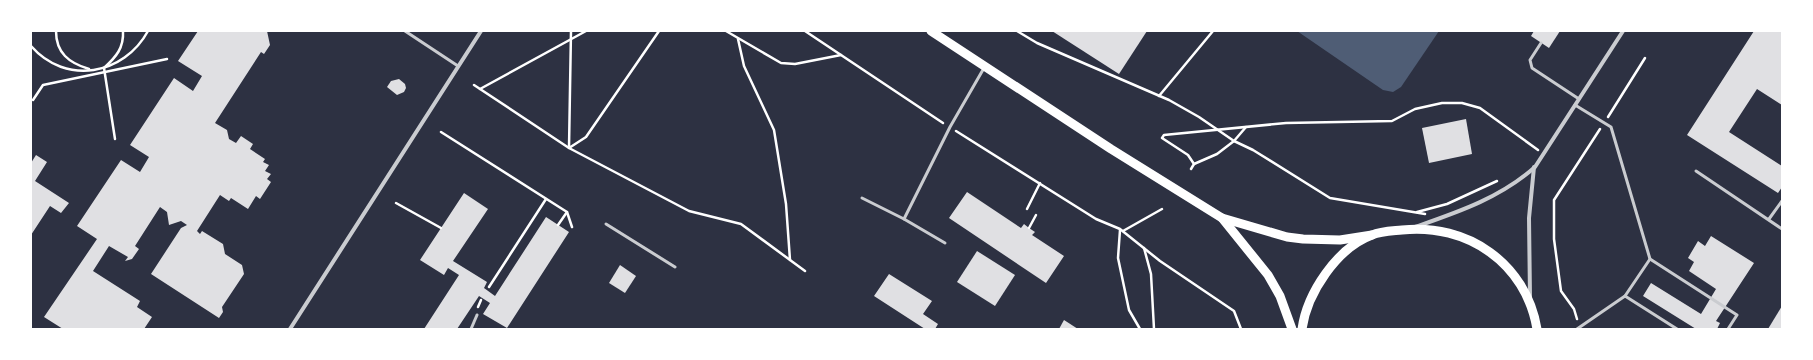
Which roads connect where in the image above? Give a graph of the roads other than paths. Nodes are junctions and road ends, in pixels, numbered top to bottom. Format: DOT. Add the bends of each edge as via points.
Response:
graph roads {
  1 [pos="405,31"];
  2 [pos="481,31"];
  3 [pos="931,31"];
  4 [pos="1621,32"];
  5 [pos="1541,43"];
  6 [pos="458,66"];
  7 [pos="984,66"];
  8 [pos="1579,99"];
  9 [pos="1575,105"];
  10 [pos="1534,166"];
  11 [pos="1696,171"];
  12 [pos="862,198"];
  13 [pos="1782,201"];
  14 [pos="1222,218"];
  15 [pos="904,219"];
  16 [pos="1769,219"];
  17 [pos="606,224"];
  18 [pos="1409,229"];
  19 [pos="1782,229"];
  20 [pos="1372,235"];
  21 [pos="945,243"];
  22 [pos="1650,259"];
  23 [pos="675,267"];
  24 [pos="1625,296"];
  25 [pos="1530,304"];
  26 [pos="477,315"];
  27 [pos="1579,328"];
  28 [pos="290,329"];
  29 [pos="471,329"];
  30 [pos="1292,329"];
  31 [pos="1302,329"];
  32 [pos="1536,329"];
  33 [pos="1677,329"];
  34 [pos="1728,329"];
  1 -- 6 [label="lane"];
  2 -- 6 [label="street"];
  3 -- 7 [label="main road"];
  4 -- 8 [label="street"];
  5 -- 8 [label="lane" via="1530,60 1532,68"];
  6 -- 28 [label="street"];
  7 -- 14 [label="main road"];
  7 -- 15 [label="lane"];
  8 -- 9 [label="street"];
  9 -- 10 [label="street"];
  9 -- 22 [label="lane" via="1611,127"];
  10 -- 18 [label="street" via="1520,180 1498,194"];
  10 -- 25 [label="street" via="1528,238"];
  11 -- 16 [label="lane"];
  12 -- 15 [label="lane"];
  13 -- 16 [label="lane"];
  14 -- 20 [label="main road" via="1287,237 1303,239 1340,240"];
  14 -- 30 [label="main road" via="1268,275 1280,296"];
  15 -- 21 [label="lane"];
  16 -- 19 [label="lane"];
  17 -- 23 [label="lane"];
  18 -- 20 [label="main road"];
  18 -- 25 [label="main road" via="1443,231 1475,242 1510,270 1523,288"];
  20 -- 31 [label="main road" via="1344,253 1323,277 1307,307"];
  22 -- 24 [label="lane"];
  22 -- 34 [label="lane" via="1737,314"];
  24 -- 27 [label="lane"];
  24 -- 33 [label="lane"];
  25 -- 32 [label="main road"];
  26 -- 29 [label="lane"];
}
